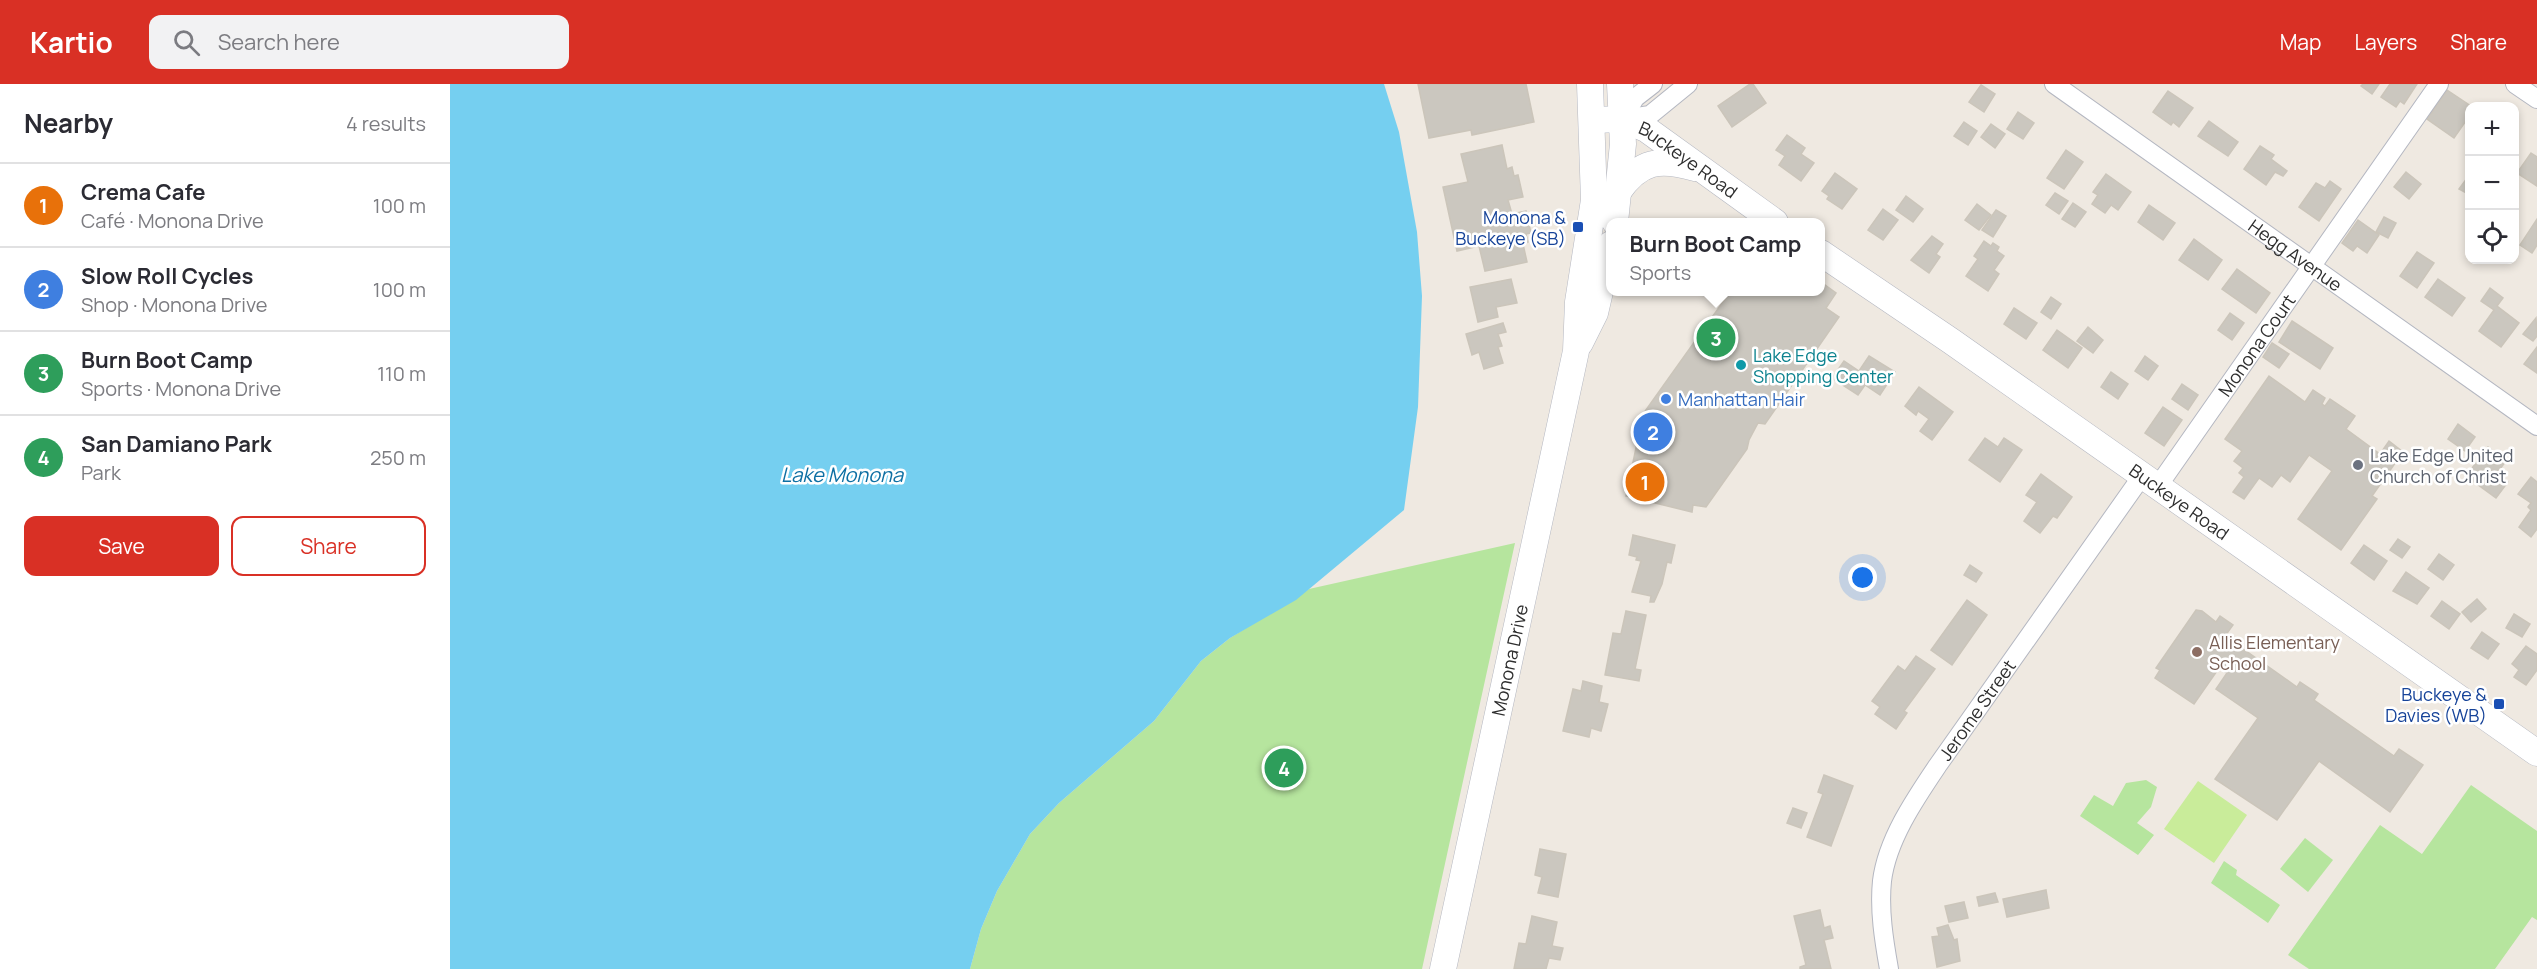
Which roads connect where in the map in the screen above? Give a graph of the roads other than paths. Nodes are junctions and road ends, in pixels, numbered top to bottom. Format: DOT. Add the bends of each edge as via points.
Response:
graph roads {
  1 [pos="1590,84"];
  2 [pos="1620,84"];
  3 [pos="1653,84"];
  4 [pos="1688,84"];
  5 [pos="2054,84"];
  6 [pos="2439,84"];
  7 [pos="2515,84"];
  8 [pos="2537,99"];
  9 [pos="1623,119"];
  10 [pos="1592,120"];
  11 [pos="1707,172"];
  12 [pos="1618,192"];
  13 [pos="1615,218"];
  14 [pos="1770,218"];
  15 [pos="1825,256"];
  16 [pos="1606,266"];
  17 [pos="2313,267"];
  18 [pos="1576,351"];
  19 [pos="2537,426"];
  20 [pos="2150,481"];
  21 [pos="2536,750"];
  22 [pos="1443,969"];
  23 [pos="1889,969"];
  1 -- 10 [label="street, Monona Drive"];
  2 -- 9 [label="street"];
  3 -- 9 [label="street" via="1635,98"];
  4 -- 9 [label="street" via="1650,115"];
  5 -- 17 [label="street, Hegg Avenue"];
  6 -- 17 [label="street, Monona Court"];
  7 -- 8 [label="street"];
  9 -- 10 [label="street, Buckeye Road"];
  9 -- 11 [label="street, Buckeye Road" via="1651,132"];
  9 -- 12 [label="street"];
  10 -- 18 [label="street, Monona Drive" via="1594,200 1578,302"];
  11 -- 12 [label="street" via="1681,164 1652,163 1630,176"];
  11 -- 14 [label="street, Buckeye Road"];
  12 -- 13 [label="street"];
  15 -- 20 [label="street, Buckeye Road"];
  16 -- 18 [label="street, Monona Drive" via="1595,313"];
  17 -- 19 [label="street, Hegg Avenue"];
  17 -- 20 [label="street, Monona Court"];
  18 -- 22 [label="street, Monona Drive"];
  20 -- 21 [label="street, Buckeye Road"];
  20 -- 23 [label="street, Jerome Street" via="1938,765 1901,826 1882,881"];
}
